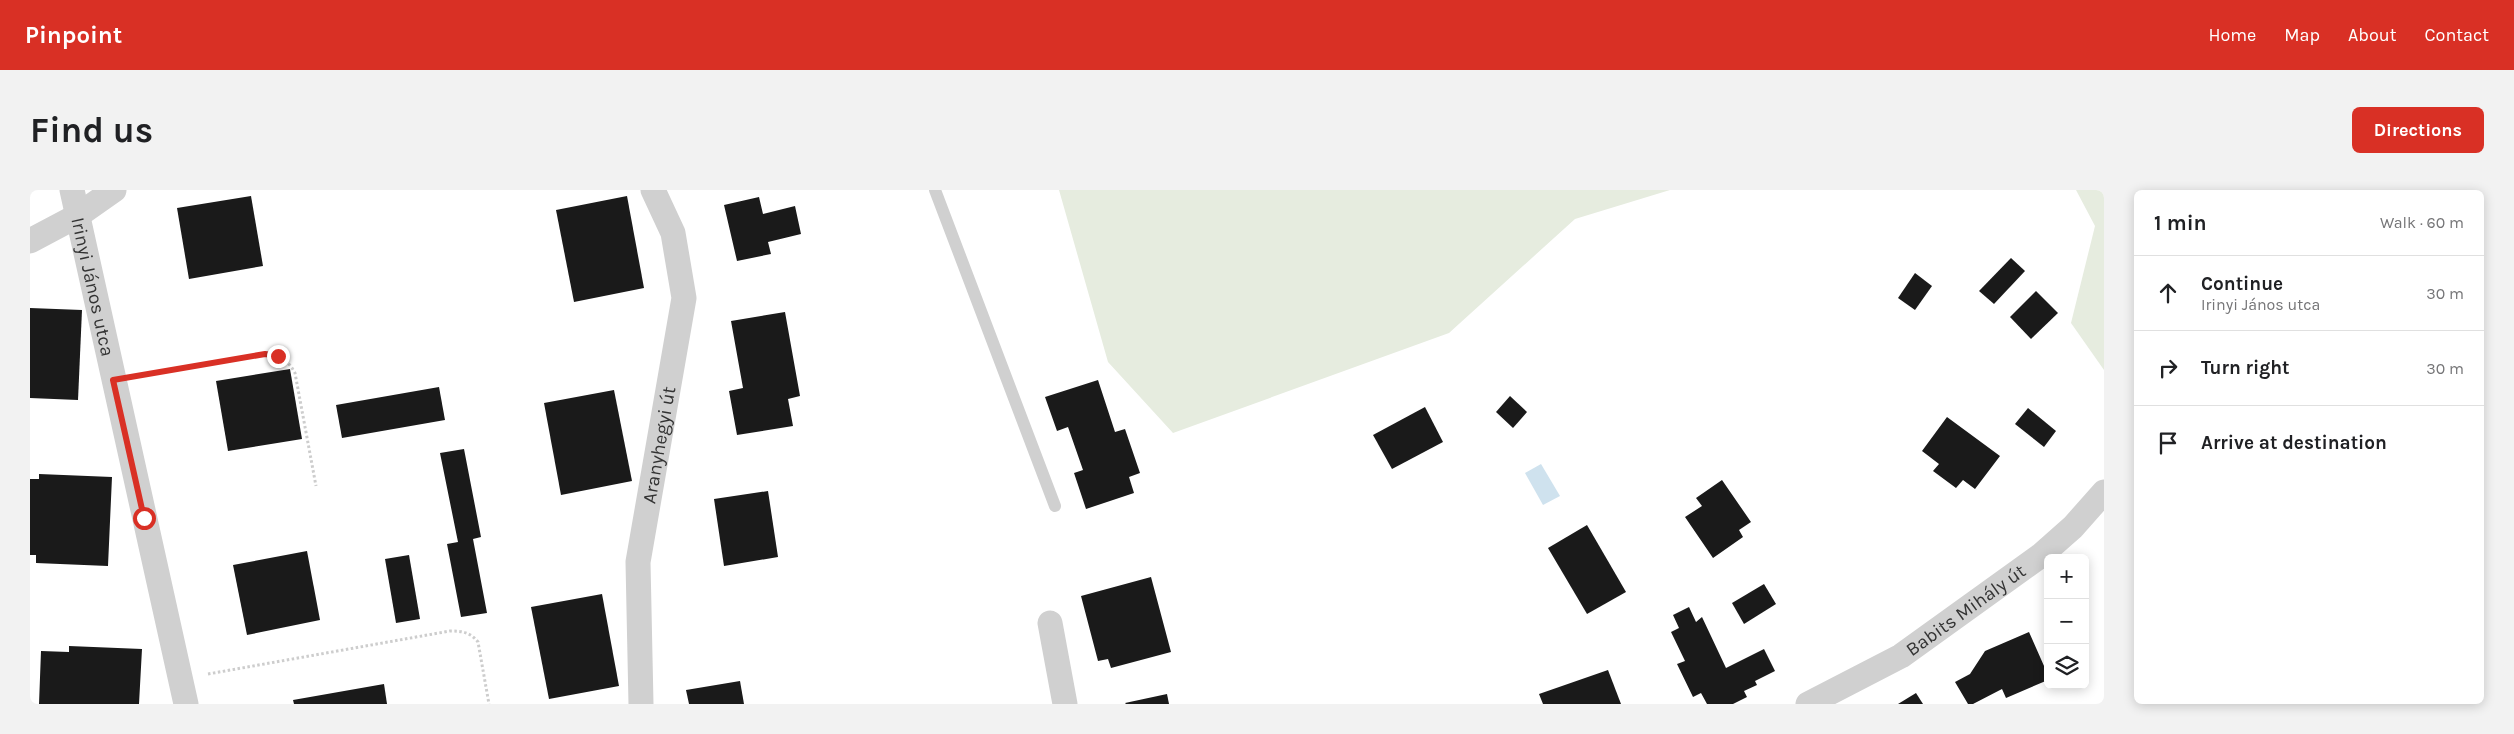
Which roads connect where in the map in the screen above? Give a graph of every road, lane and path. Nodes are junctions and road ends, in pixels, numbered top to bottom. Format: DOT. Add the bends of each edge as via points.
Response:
graph roads {
  1 [pos="72,190"];
  2 [pos="114,190"];
  3 [pos="653,190"];
  4 [pos="935,190"];
  5 [pos="76,216"];
  6 [pos="30,241"];
  7 [pos="113,380"];
  8 [pos="316,486"];
  9 [pos="2104,492"];
  10 [pos="1055,506"];
  11 [pos="1050,623"];
  12 [pos="180,679"];
  13 [pos="186,704"];
  14 [pos="489,704"];
  15 [pos="641,704"];
  16 [pos="1065,704"];
  17 [pos="1808,704"];
  1 -- 5 [label="street, Irinyi János utca"];
  2 -- 5 [label="street"];
  3 -- 15 [label="street, Aranyhegyi út" via="673,233 684,298 638,562"];
  4 -- 10 [label="lane"];
  5 -- 6 [label="street"];
  5 -- 7 [label="street, Irinyi János utca"];
  7 -- 8 [label="path" via="265,354 289,361 295,373"];
  7 -- 12 [label="street, Irinyi János utca"];
  9 -- 17 [label="street, Babits Mihály út" via="2073,527 2040,556 1902,656"];
  11 -- 16 [label="street"];
  12 -- 13 [label="street, Irinyi János utca"];
  12 -- 14 [label="path" via="462,631 478,642"];
}
